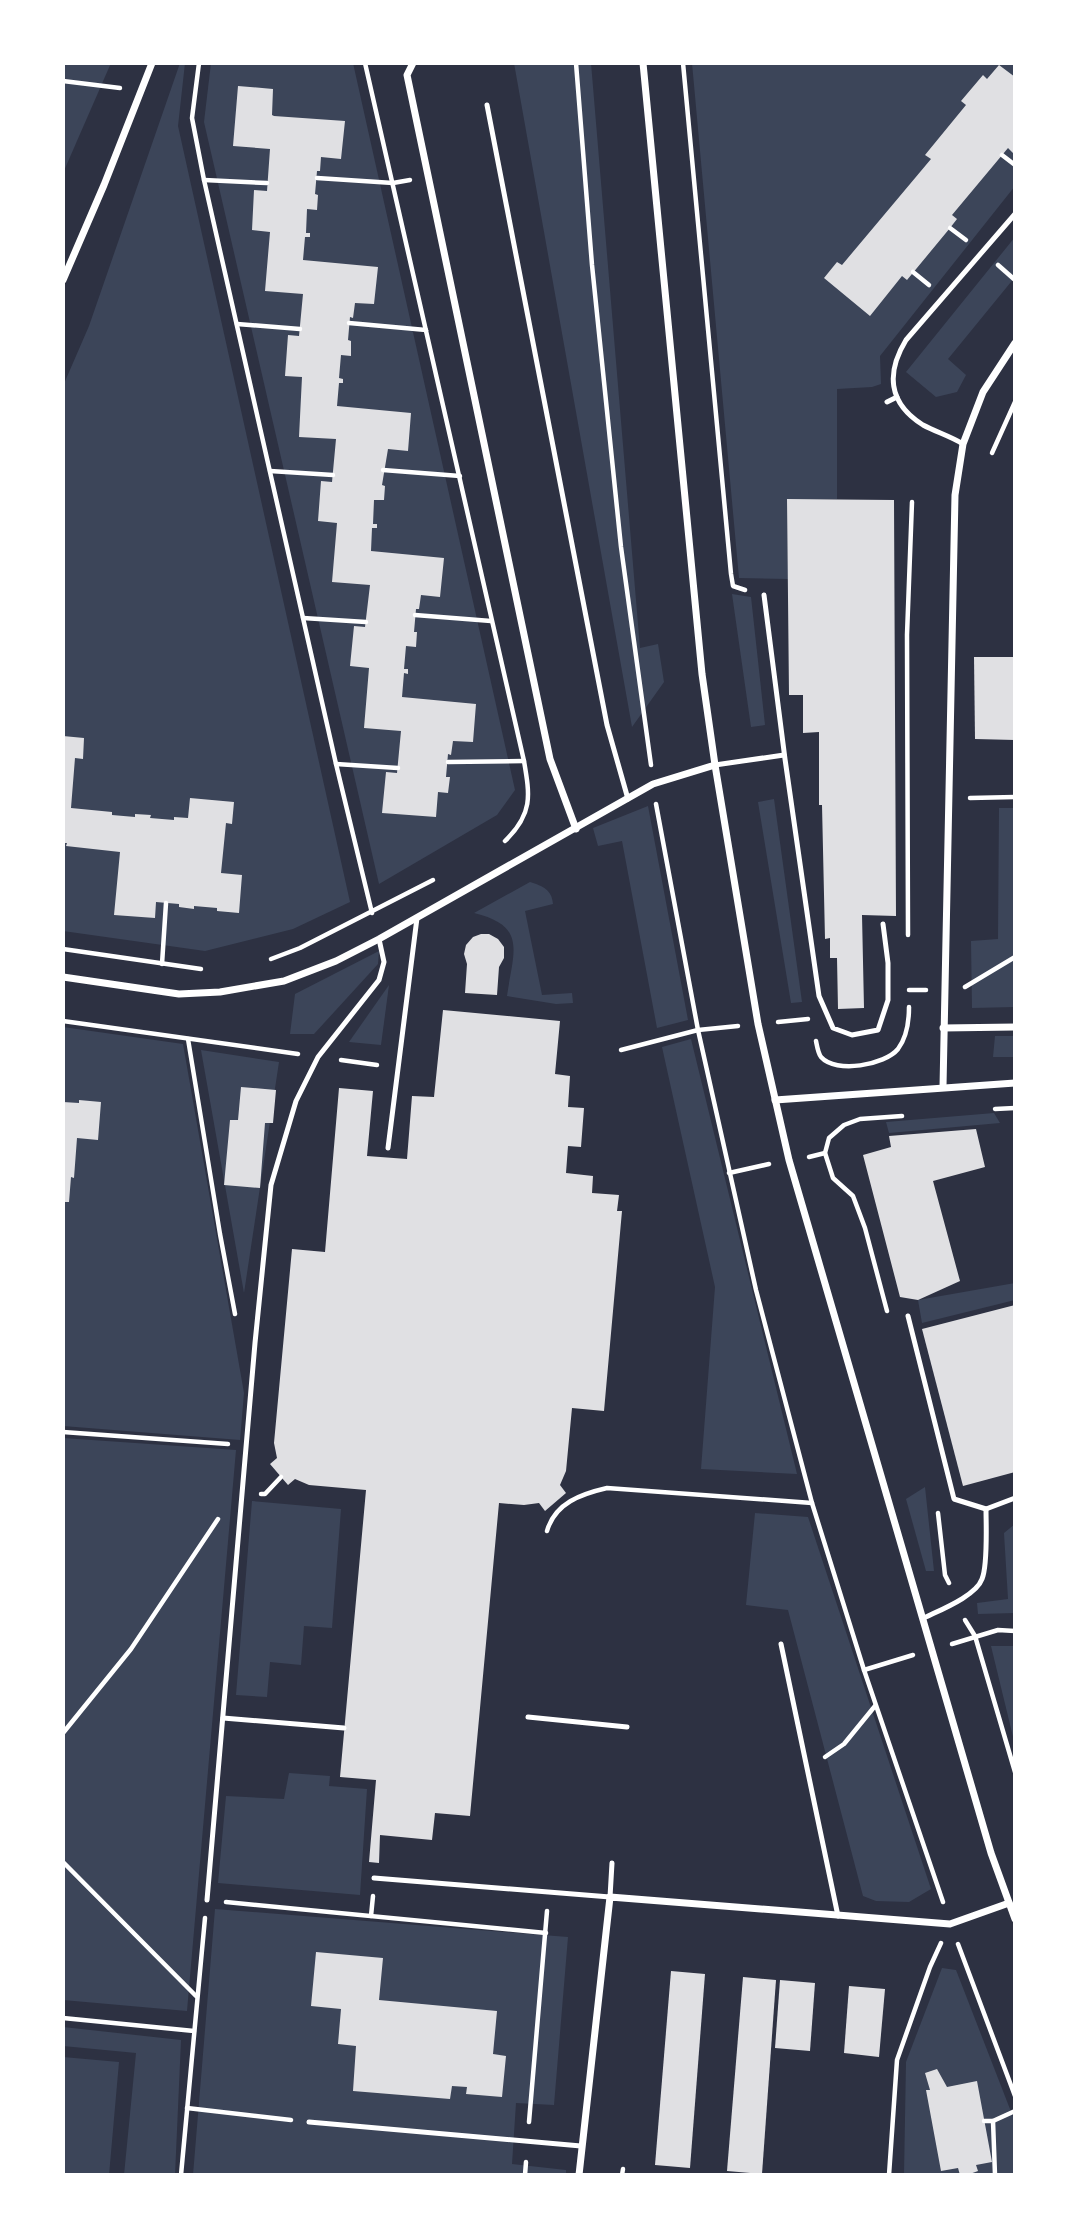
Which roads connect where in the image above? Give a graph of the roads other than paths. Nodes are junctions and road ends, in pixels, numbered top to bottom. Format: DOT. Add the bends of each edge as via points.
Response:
graph roads {
  1 [pos="152,63"];
  2 [pos="413,63"];
  3 [pos="643,63"];
  4 [pos="487,104"];
  5 [pos="1015,214"];
  6 [pos="63,280"];
  7 [pos="1015,343"];
  8 [pos="897,397"];
  9 [pos="887,402"];
  10 [pos="963,444"];
  11 [pos="764,595"];
  12 [pos="784,755"];
  13 [pos="715,765"];
  14 [pos="628,799"];
  15 [pos="576,829"];
  16 [pos="417,918"];
  17 [pos="883,923"];
  18 [pos="379,939"];
  19 [pos="63,977"];
  20 [pos="1015,1027"];
  21 [pos="943,1028"];
  22 [pos="1015,1083"];
  23 [pos="943,1087"];
  24 [pos="775,1100"];
  25 [pos="388,1148"];
  26 [pos="908,1316"];
  27 [pos="1015,1498"];
  28 [pos="986,1508"];
  29 [pos="924,1618"];
  30 [pos="781,1644"];
  31 [pos="528,1717"];
  32 [pos="223,1718"];
  33 [pos="626,1727"];
  34 [pos="344,1728"];
  35 [pos="612,1863"];
  36 [pos="374,1878"];
  37 [pos="610,1897"];
  38 [pos="207,1900"];
  39 [pos="1009,1903"];
  40 [pos="838,1916"];
  41 [pos="1015,1920"];
  42 [pos="309,2122"];
  43 [pos="582,2146"];
  44 [pos="579,2175"];
  1 -- 6 [label="street"];
  2 -- 15 [label="street" via="407,75 550,759"];
  3 -- 13 [label="street" via="702,674"];
  4 -- 14 [label="lane" via="607,725"];
  5 -- 8 [label="lane" via="906,340 893,369"];
  7 -- 10 [label="street" via="983,392"];
  8 -- 9 [label="lane"];
  8 -- 10 [label="lane" via="922,424"];
  10 -- 21 [label="street" via="952,547"];
  11 -- 12 [label="lane"];
  12 -- 13 [label="lane"];
  12 -- 17 [label="lane" via="819,996 833,1028 852,1035 878,1030 888,1000"];
  13 -- 14 [label="street" via="653,784"];
  13 -- 24 [label="street"];
  14 -- 15 [label="street"];
  15 -- 16 [label="street"];
  16 -- 18 [label="street"];
  16 -- 25 [label="lane"];
  18 -- 19 [label="street" via="284,981 220,992 179,994"];
  18 -- 32 [label="lane" via="384,962 379,980 318,1057 296,1101 271,1185"];
  20 -- 21 [label="street"];
  21 -- 23 [label="street"];
  22 -- 23 [label="street"];
  23 -- 24 [label="street"];
  24 -- 29 [label="street"];
  26 -- 28 [label="lane" via="954,1499"];
  27 -- 28 [label="lane"];
  28 -- 29 [label="lane" via="982,1581 965,1597"];
  29 -- 39 [label="street"];
  30 -- 40 [label="lane"];
  31 -- 33 [label="lane"];
  32 -- 34 [label="lane"];
  32 -- 38 [label="lane"];
  35 -- 37 [label="lane"];
  36 -- 37 [label="lane"];
  37 -- 40 [label="street"];
  37 -- 43 [label="street"];
  39 -- 40 [label="street" via="950,1924"];
  39 -- 41 [label="street"];
  42 -- 43 [label="lane"];
  43 -- 44 [label="street"];
}
